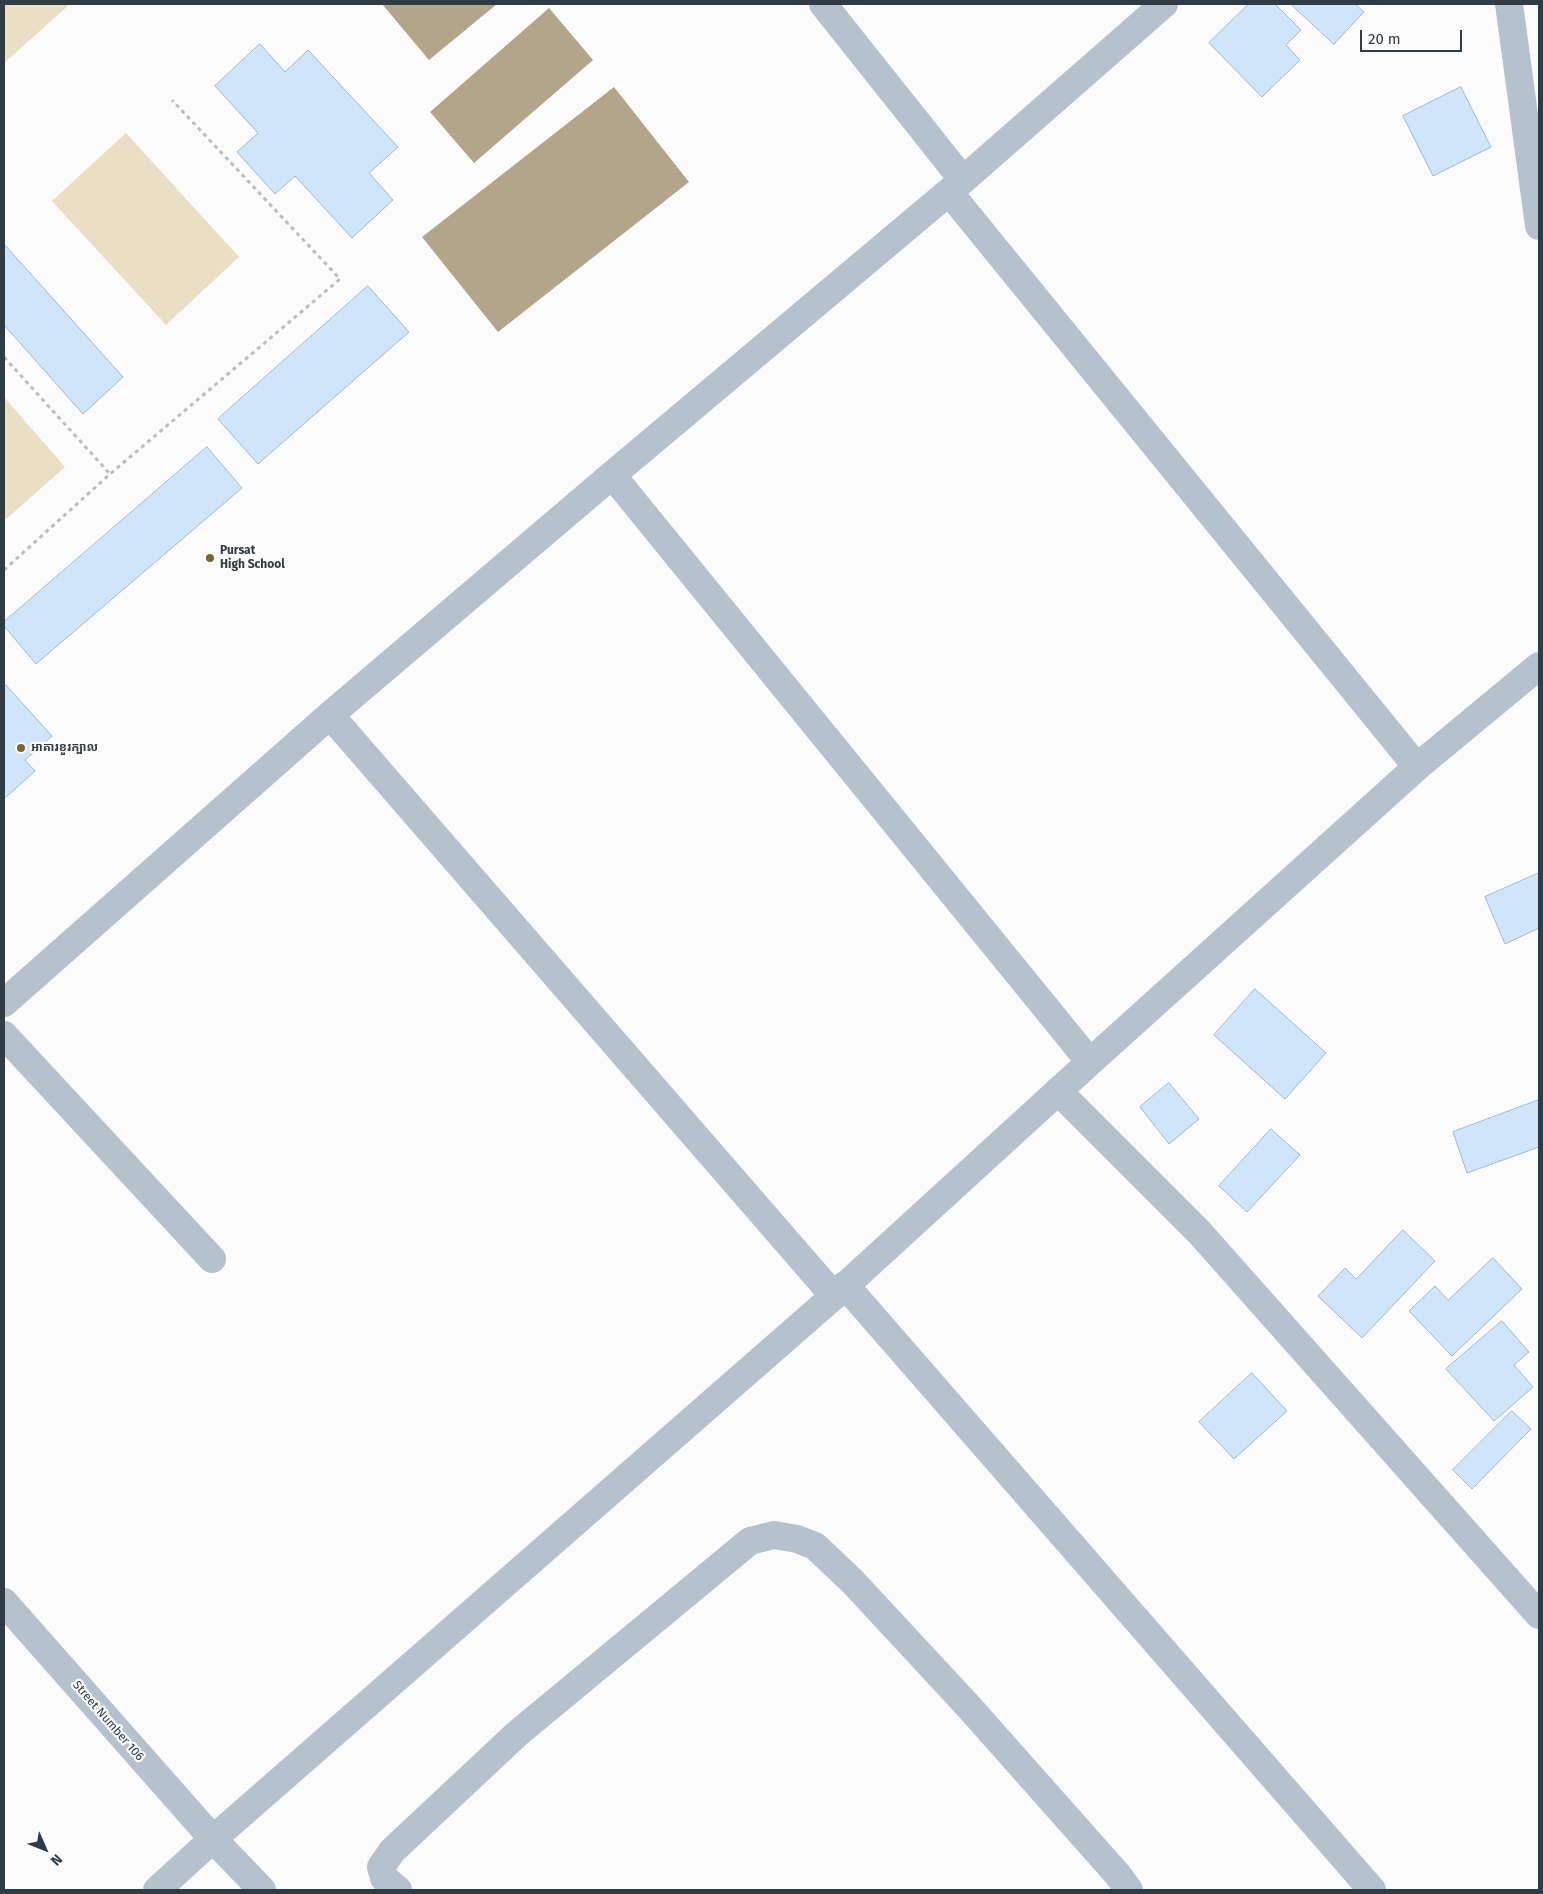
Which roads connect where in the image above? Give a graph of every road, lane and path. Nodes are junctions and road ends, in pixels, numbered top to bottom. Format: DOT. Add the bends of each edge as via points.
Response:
graph roads {
  1 [pos="823,4"];
  2 [pos="1164,4"];
  3 [pos="1509,4"];
  4 [pos="172,100"];
  5 [pos="956,186"];
  6 [pos="1539,226"];
  7 [pos="4,357"];
  8 [pos="110,474"];
  9 [pos="612,475"];
  10 [pos="4,570"];
  11 [pos="1539,666"];
  12 [pos="330,715"];
  13 [pos="1417,767"];
  14 [pos="4,1003"];
  15 [pos="4,1035"];
  16 [pos="1090,1062"];
  17 [pos="1058,1091"];
  18 [pos="212,1259"];
  19 [pos="840,1291"];
  20 [pos="4,1602"];
  21 [pos="1539,1616"];
  22 [pos="212,1839"];
  23 [pos="157,1890"];
  24 [pos="262,1890"];
  25 [pos="398,1890"];
  26 [pos="1129,1890"];
  27 [pos="1372,1890"];
  1 -- 5 [label="street"];
  2 -- 5 [label="street"];
  3 -- 6 [label="street"];
  4 -- 8 [label="path" via="340,279"];
  5 -- 9 [label="street"];
  5 -- 13 [label="street"];
  7 -- 8 [label="path"];
  8 -- 10 [label="path"];
  9 -- 12 [label="street"];
  9 -- 16 [label="street"];
  11 -- 13 [label="street"];
  12 -- 14 [label="street"];
  12 -- 19 [label="street"];
  13 -- 16 [label="street"];
  15 -- 18 [label="street"];
  16 -- 17 [label="street"];
  17 -- 19 [label="street"];
  17 -- 21 [label="street" via="1199,1232"];
  19 -- 22 [label="street"];
  19 -- 27 [label="street"];
  20 -- 22 [label="street, Street Number 106"];
  22 -- 23 [label="street"];
  22 -- 24 [label="street, Street Number 106"];
  25 -- 26 [label="street" via="384,1878 381,1867 392,1851 518,1733 750,1541 774,1535 815,1546 853,1582 976,1714"];
}
